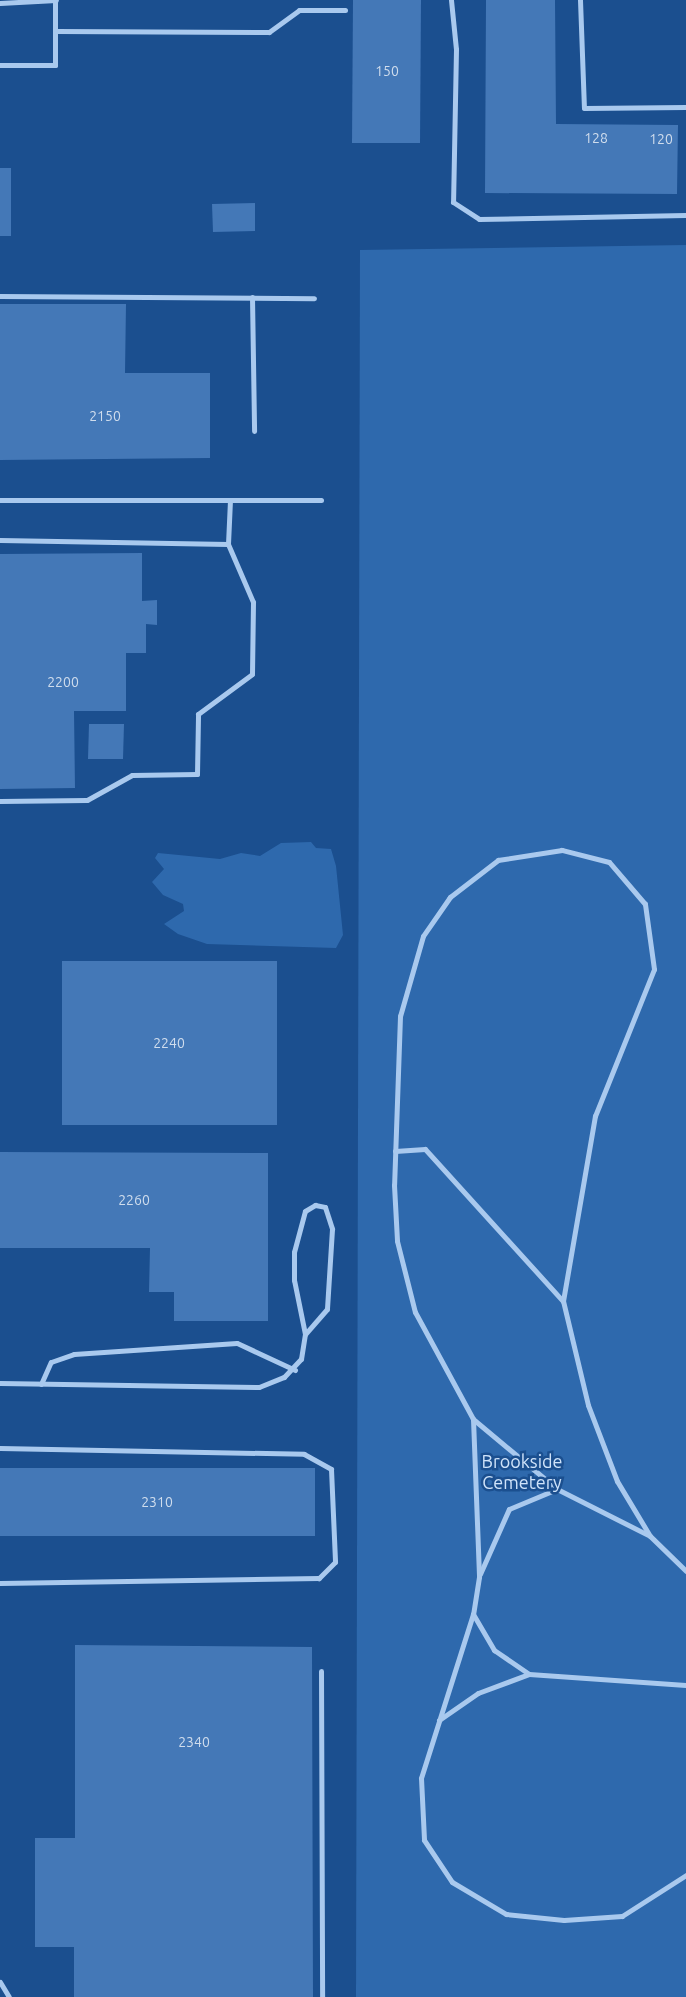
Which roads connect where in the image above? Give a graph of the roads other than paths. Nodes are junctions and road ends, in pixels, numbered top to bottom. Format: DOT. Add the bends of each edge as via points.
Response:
graph roads {
  1 [pos="452,0"];
  2 [pos="580,0"];
  3 [pos="55,1"];
  4 [pos="0,3"];
  5 [pos="345,10"];
  6 [pos="56,31"];
  7 [pos="0,65"];
  8 [pos="686,107"];
  9 [pos="686,215"];
  10 [pos="0,296"];
  11 [pos="252,297"];
  12 [pos="314,298"];
  13 [pos="254,431"];
  14 [pos="0,500"];
  15 [pos="230,500"];
  16 [pos="321,500"];
  17 [pos="0,540"];
  18 [pos="228,544"];
  19 [pos="0,801"];
  20 [pos="395,1152"];
  21 [pos="563,1301"];
  22 [pos="304,1334"];
  23 [pos="295,1370"];
  24 [pos="0,1383"];
  25 [pos="41,1384"];
  26 [pos="473,1419"];
  27 [pos="0,1448"];
  28 [pos="557,1489"];
  29 [pos="650,1536"];
  30 [pos="686,1571"];
  31 [pos="479,1577"];
  32 [pos="0,1583"];
  33 [pos="473,1614"];
  34 [pos="321,1671"];
  35 [pos="529,1674"];
  36 [pos="686,1685"];
  37 [pos="438,1720"];
  38 [pos="686,1875"];
  39 [pos="0,1982"];
  40 [pos="9,1997"];
  41 [pos="322,1997"];
  1 -- 9 [label="lane" via="456,49 453,202 480,219"];
  2 -- 8 [label="lane" via="584,108"];
  3 -- 4 [label="lane"];
  3 -- 6 [label="lane"];
  5 -- 6 [label="lane" via="299,10 269,32"];
  6 -- 7 [label="lane" via="55,65"];
  10 -- 11 [label="lane"];
  11 -- 12 [label="lane"];
  11 -- 13 [label="lane"];
  14 -- 15 [label="lane"];
  15 -- 16 [label="lane"];
  15 -- 18 [label="lane"];
  17 -- 18 [label="lane"];
  18 -- 19 [label="lane" via="253,602 252,674 198,714 197,774 132,775 87,800"];
  20 -- 21 [label="lane" via="425,1149"];
  20 -- 21 [label="lane" via="400,1016 423,936 450,897 498,860 562,850 610,862 645,904 654,969 595,1116"];
  20 -- 26 [label="lane" via="397,1241 415,1312"];
  21 -- 29 [label="lane" via="588,1405 617,1481"];
  22 -- 22 [label="lane" via="294,1252 305,1211 315,1205 325,1208 332,1228 327,1310"];
  22 -- 23 [label="lane"];
  23 -- 25 [label="lane" via="259,1387"];
  23 -- 25 [label="lane" via="237,1343 74,1354 51,1362"];
  24 -- 25 [label="lane"];
  26 -- 28 [label="lane"];
  26 -- 31 [label="lane"];
  27 -- 32 [label="lane" via="304,1454 331,1469 335,1562 319,1578"];
  28 -- 29 [label="lane"];
  28 -- 31 [label="lane" via="509,1509"];
  29 -- 30 [label="lane"];
  31 -- 33 [label="lane"];
  33 -- 35 [label="lane" via="494,1650"];
  33 -- 37 [label="lane"];
  34 -- 41 [label="lane"];
  35 -- 36 [label="lane"];
  35 -- 37 [label="lane" via="478,1693"];
  37 -- 38 [label="lane" via="421,1778 424,1840 452,1882 506,1914 564,1920 622,1916"];
  39 -- 40 [label="lane"];
}
